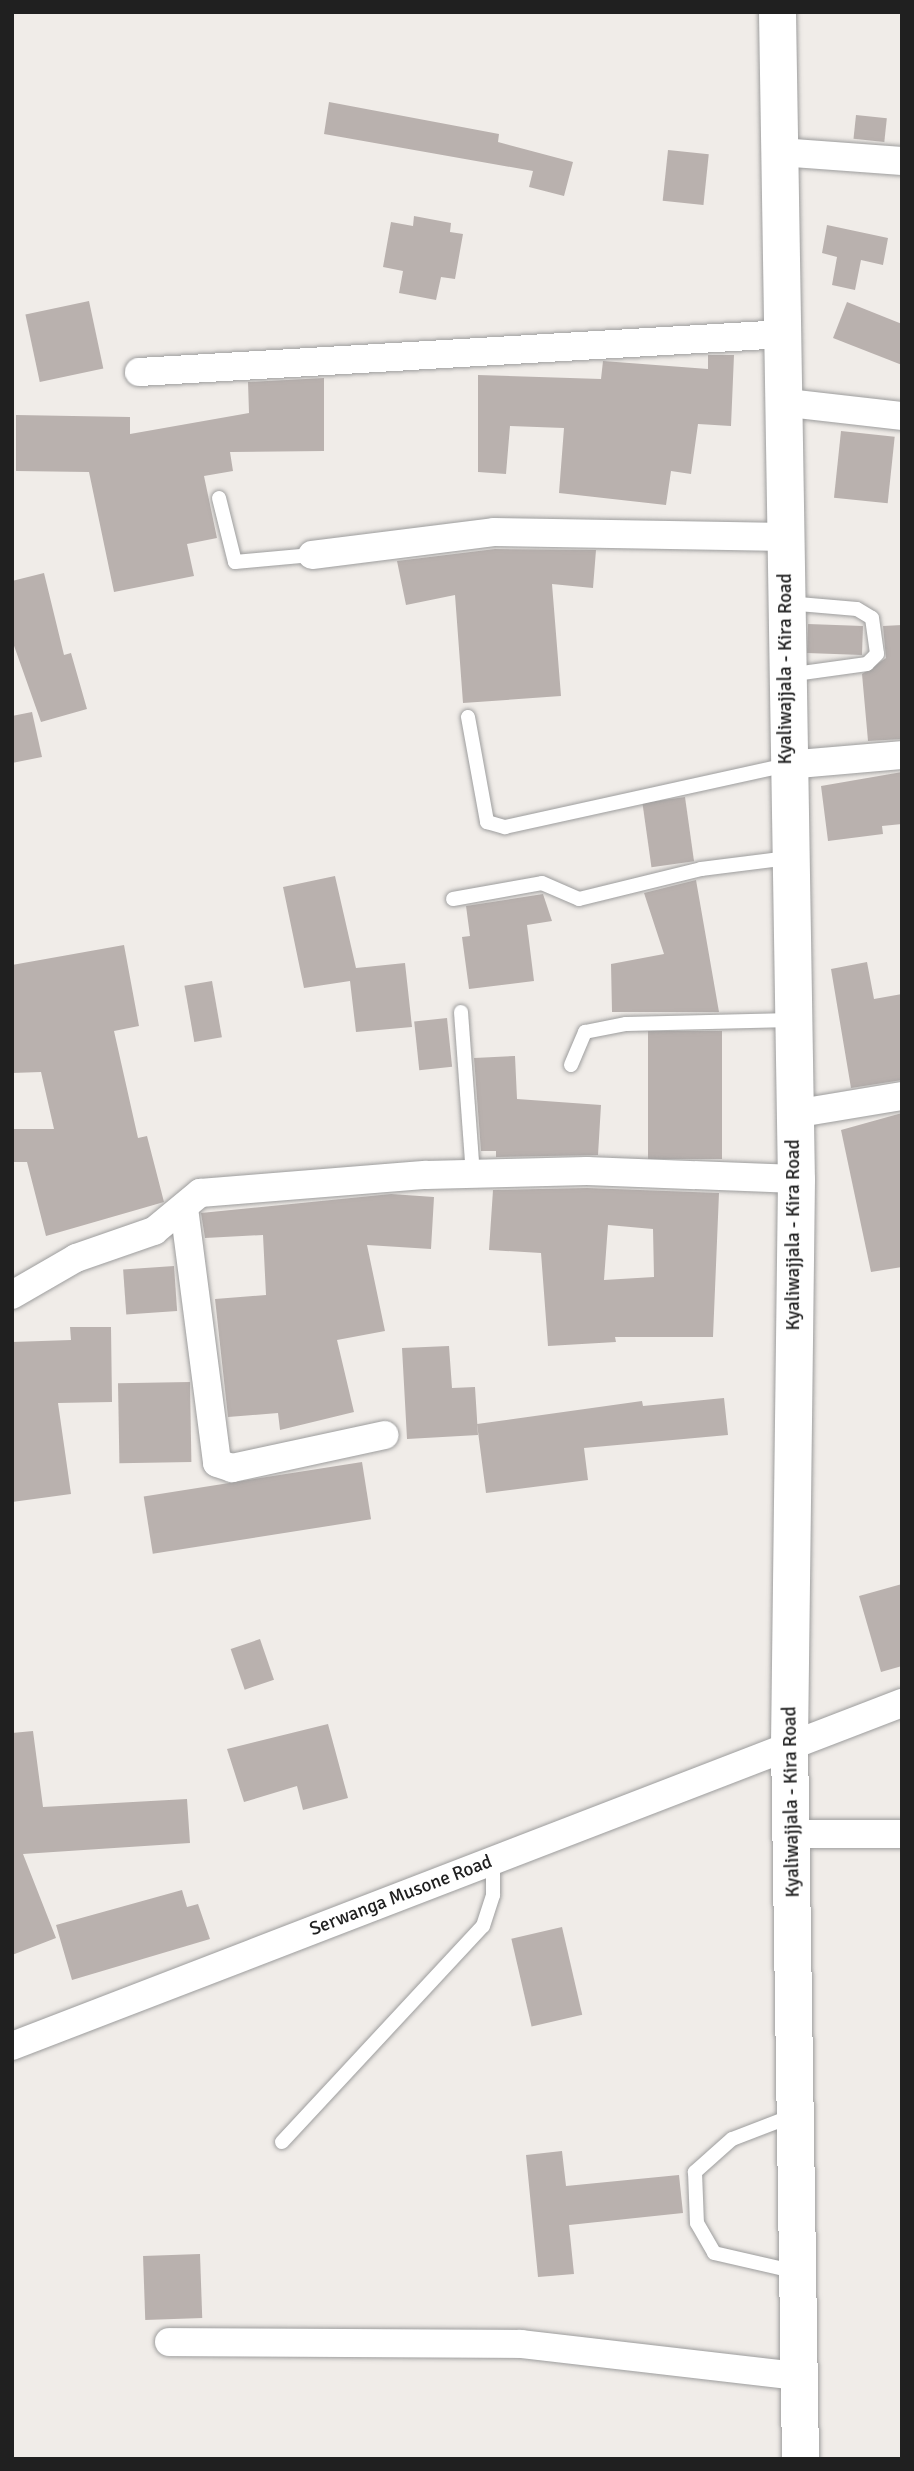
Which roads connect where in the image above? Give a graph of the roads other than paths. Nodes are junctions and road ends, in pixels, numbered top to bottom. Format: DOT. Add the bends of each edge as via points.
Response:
graph roads {
  1 [pos="777,12"];
  2 [pos="780,152"];
  3 [pos="902,161"];
  4 [pos="784,334"];
  5 [pos="139,372"];
  6 [pos="788,403"];
  7 [pos="902,416"];
  8 [pos="219,498"];
  9 [pos="787,537"];
  10 [pos="312,555"];
  11 [pos="786,603"];
  12 [pos="786,675"];
  13 [pos="468,717"];
  14 [pos="902,755"];
  15 [pos="786,765"];
  16 [pos="788,858"];
  17 [pos="453,899"];
  18 [pos="461,1012"];
  19 [pos="792,1020"];
  20 [pos="571,1065"];
  21 [pos="902,1096"];
  22 [pos="794,1114"];
  23 [pos="473,1174"];
  24 [pos="796,1179"];
  25 [pos="184,1208"];
  26 [pos="12,1295"];
  27 [pos="384,1435"];
  28 [pos="902,1703"];
  29 [pos="789,1742"];
  30 [pos="794,1834"];
  31 [pos="902,1834"];
  32 [pos="493,1860"];
  33 [pos="17,2037"];
  34 [pos="796,2114"];
  35 [pos="282,2142"];
  36 [pos="798,2273"];
  37 [pos="169,2342"];
  38 [pos="799,2376"];
  39 [pos="800,2459"];
  1 -- 2 [label="street, Kyaliwajjala - Kira Road"];
  2 -- 3 [label="street"];
  2 -- 4 [label="street, Kyaliwajjala - Kira Road"];
  4 -- 5 [label="street"];
  4 -- 6 [label="street, Kyaliwajjala - Kira Road"];
  6 -- 7 [label="street"];
  6 -- 9 [label="street, Kyaliwajjala - Kira Road"];
  8 -- 10 [label="lane" via="235,562"];
  9 -- 10 [label="street" via="494,532"];
  9 -- 11 [label="street, Kyaliwajjala - Kira Road"];
  11 -- 12 [label="street, Kyaliwajjala - Kira Road"];
  11 -- 12 [label="lane" via="857,609 872,618 877,654 867,664"];
  12 -- 15 [label="street, Kyaliwajjala - Kira Road"];
  13 -- 15 [label="lane" via="487,822 505,827"];
  14 -- 15 [label="street"];
  15 -- 16 [label="street, Kyaliwajjala - Kira Road"];
  16 -- 17 [label="lane" via="701,869 579,898 542,883"];
  16 -- 19 [label="street, Kyaliwajjala - Kira Road"];
  18 -- 23 [label="lane"];
  19 -- 20 [label="lane" via="626,1024 585,1032"];
  19 -- 22 [label="street, Kyaliwajjala - Kira Road"];
  21 -- 22 [label="street"];
  22 -- 24 [label="street, Kyaliwajjala - Kira Road"];
  23 -- 24 [label="street"];
  23 -- 25 [label="street" via="273,1184 200,1193"];
  24 -- 29 [label="street, Kyaliwajjala - Kira Road"];
  25 -- 26 [label="street" via="154,1231 75,1258"];
  25 -- 27 [label="street" via="217,1462 232,1468"];
  28 -- 29 [label="street, Serwanga Musone Road"];
  29 -- 30 [label="street, Kyaliwajjala - Kira Road"];
  29 -- 32 [label="street, Serwanga Musone Road"];
  30 -- 31 [label="street"];
  30 -- 34 [label="street, Kyaliwajjala - Kira Road"];
  32 -- 33 [label="street, Serwanga Musone Road"];
  32 -- 35 [label="lane" via="493,1895 483,1926"];
  34 -- 36 [label="street, Kyaliwajjala - Kira Road"];
  34 -- 36 [label="lane" via="732,2139 695,2172 697,2223 715,2253"];
  36 -- 38 [label="street, Kyaliwajjala - Kira Road"];
  37 -- 38 [label="street" via="521,2344"];
  38 -- 39 [label="street, Kyaliwajjala - Kira Road"];
}
